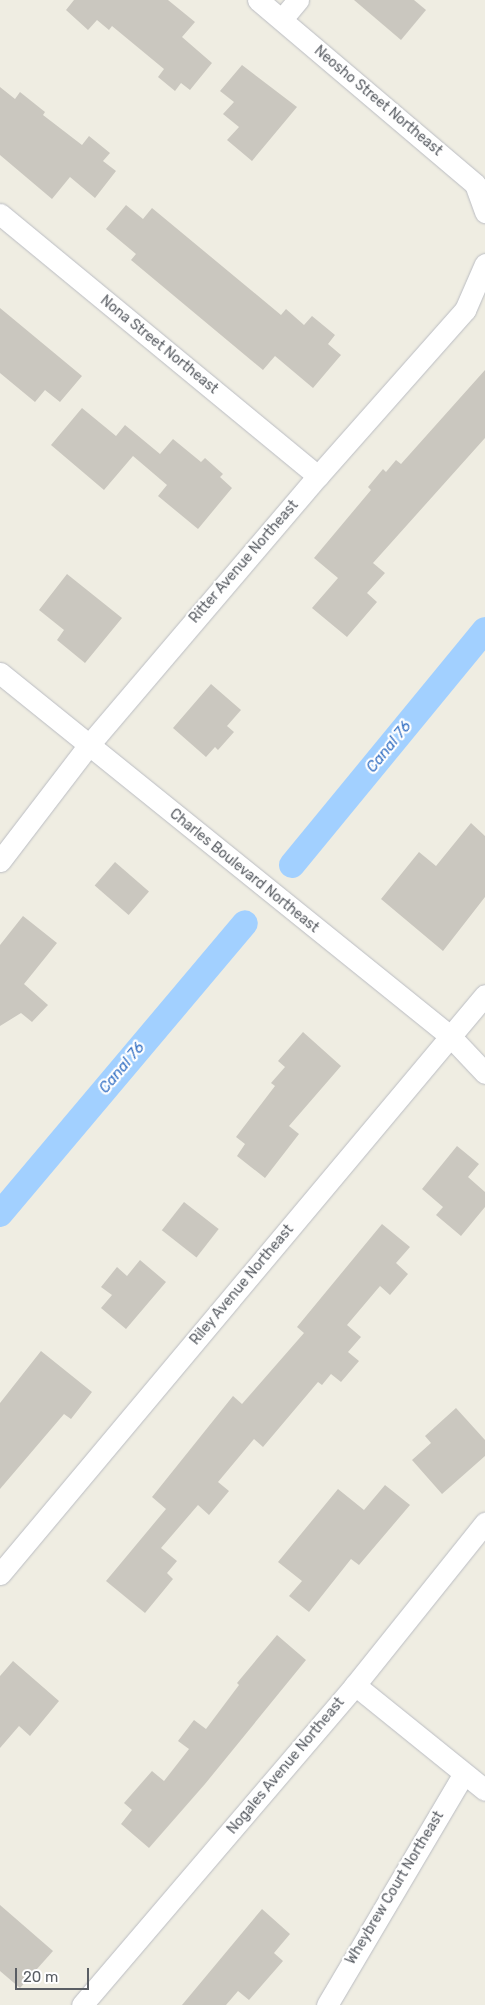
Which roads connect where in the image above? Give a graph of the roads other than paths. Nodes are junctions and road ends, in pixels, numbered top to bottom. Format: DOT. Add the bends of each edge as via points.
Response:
graph roads {
  1 [pos="258,0"];
  2 [pos="298,0"];
  3 [pos="282,20"];
  4 [pos="485,212"];
  5 [pos="0,214"];
  6 [pos="485,264"];
  7 [pos="318,476"];
  8 [pos="0,673"];
  9 [pos="88,746"];
  10 [pos="0,860"];
  11 [pos="485,995"];
  12 [pos="450,1036"];
  13 [pos="485,1073"];
  14 [pos="485,1523"];
  15 [pos="0,1574"];
  16 [pos="355,1685"];
  17 [pos="464,1773"];
  18 [pos="485,1790"];
  19 [pos="82,2005"];
  20 [pos="327,2005"];
  1 -- 3 [label="street, Neosho Street Northeast"];
  2 -- 3 [label="street"];
  3 -- 4 [label="street, Neosho Street Northeast" via="476,184"];
  5 -- 7 [label="street, Nona Street Northeast"];
  6 -- 7 [label="street, Ritter Avenue Northeast" via="465,310"];
  7 -- 9 [label="street, Ritter Avenue Northeast"];
  8 -- 9 [label="street, Charles Boulevard Northeast"];
  9 -- 10 [label="street, Ritter Avenue Northeast"];
  9 -- 12 [label="street, Charles Boulevard Northeast"];
  11 -- 12 [label="street, Riley Avenue Northeast"];
  12 -- 13 [label="street, Charles Boulevard Northeast"];
  12 -- 15 [label="street, Riley Avenue Northeast"];
  14 -- 16 [label="street, Nogales Avenue Northeast"];
  16 -- 17 [label="street"];
  16 -- 19 [label="street, Nogales Avenue Northeast"];
  17 -- 18 [label="street"];
  17 -- 20 [label="street, Wheybrew Court Northeast"];
}
